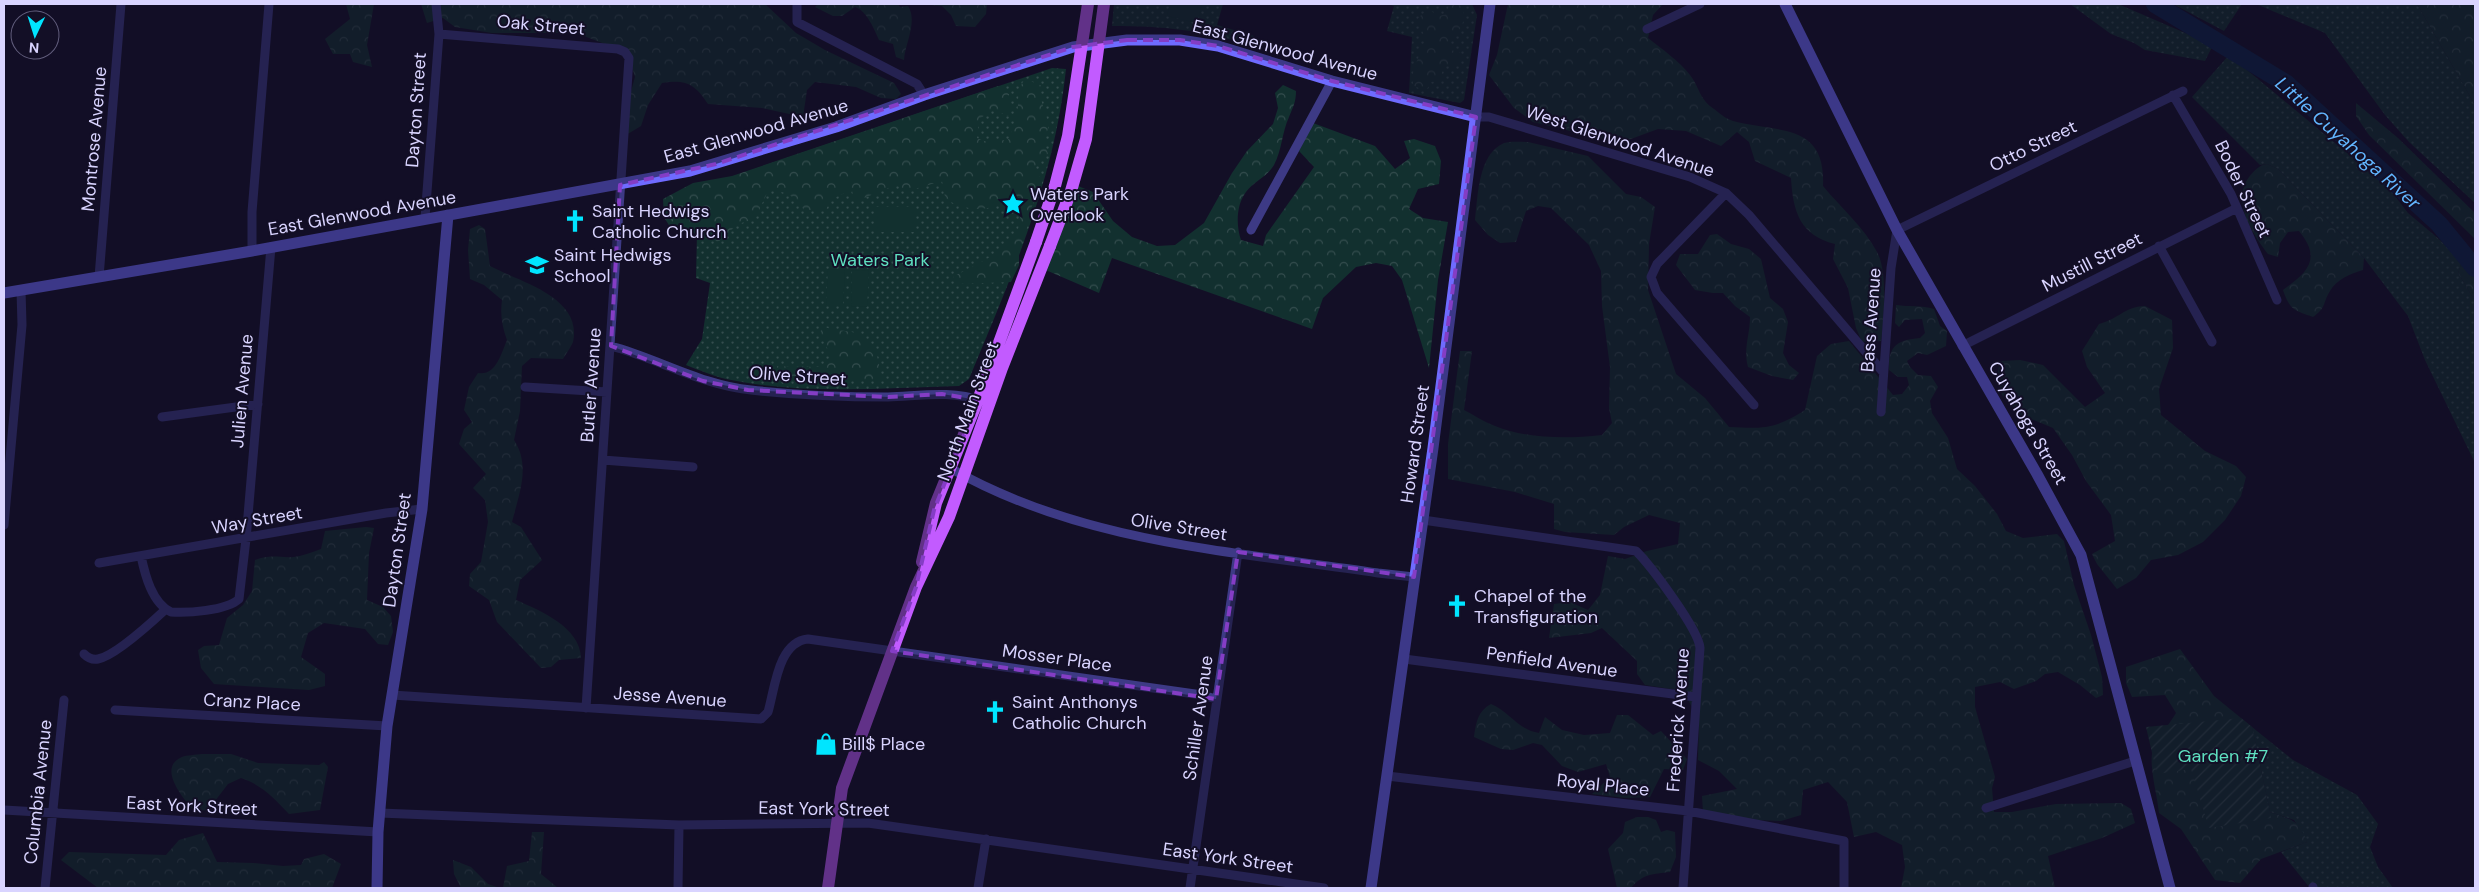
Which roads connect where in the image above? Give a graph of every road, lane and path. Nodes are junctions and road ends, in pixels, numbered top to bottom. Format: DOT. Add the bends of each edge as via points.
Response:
graph roads {
  1 [pos="121,4"];
  2 [pos="270,4"];
  3 [pos="436,4"];
  4 [pos="797,4"];
  5 [pos="1088,4"];
  6 [pos="1104,4"];
  7 [pos="1490,4"];
  8 [pos="1700,4"];
  9 [pos="1785,4"];
  10 [pos="1647,29"];
  11 [pos="439,34"];
  12 [pos="629,64"];
  13 [pos="1332,81"];
  14 [pos="2183,91"];
  15 [pos="924,95"];
  16 [pos="2173,95"];
  17 [pos="1476,117"];
  18 [pos="620,185"];
  19 [pos="1726,193"];
  20 [pos="2236,208"];
  21 [pos="448,215"];
  22 [pos="425,218"];
  23 [pos="1251,230"];
  24 [pos="1897,230"];
  25 [pos="2159,246"];
  26 [pos="271,247"];
  27 [pos="252,251"];
  28 [pos="99,276"];
  29 [pos="21,290"];
  30 [pos="4,293"];
  31 [pos="2276,300"];
  32 [pos="2212,342"];
  33 [pos="611,346"];
  34 [pos="1962,346"];
  35 [pos="1884,372"];
  36 [pos="524,387"];
  37 [pos="989,387"];
  38 [pos="607,392"];
  39 [pos="983,402"];
  40 [pos="258,404"];
  41 [pos="1754,405"];
  42 [pos="1880,412"];
  43 [pos="162,417"];
  44 [pos="603,460"];
  45 [pos="693,467"];
  46 [pos="950,468"];
  47 [pos="963,476"];
  48 [pos="422,509"];
  49 [pos="1423,520"];
  50 [pos="4,525"];
  51 [pos="246,539"];
  52 [pos="1238,552"];
  53 [pos="140,556"];
  54 [pos="99,562"];
  55 [pos="1414,577"];
  56 [pos="916,587"];
  57 [pos="166,609"];
  58 [pos="892,651"];
  59 [pos="84,654"];
  60 [pos="1404,659"];
  61 [pos="392,695"];
  62 [pos="1696,697"];
  63 [pos="1216,699"];
  64 [pos="64,700"];
  65 [pos="586,708"];
  66 [pos="115,710"];
  67 [pos="387,726"];
  68 [pos="2135,761"];
  69 [pos="1387,776"];
  70 [pos="1986,808"];
  71 [pos="4,810"];
  72 [pos="1688,811"];
  73 [pos="380,813"];
  74 [pos="51,814"];
  75 [pos="836,822"];
  76 [pos="679,824"];
  77 [pos="378,832"];
  78 [pos="986,839"];
  79 [pos="1192,869"];
  80 [pos="45,888"];
  81 [pos="377,888"];
  82 [pos="678,888"];
  83 [pos="828,888"];
  84 [pos="978,888"];
  85 [pos="1190,888"];
  86 [pos="1324,888"];
  87 [pos="1371,888"];
  88 [pos="1683,888"];
  89 [pos="1844,888"];
  90 [pos="2170,888"];
  1 -- 28 [label="street, Montrose Avenue"];
  2 -- 27 [label="street" via="252,212"];
  3 -- 11 [label="street, Dayton Street"];
  4 -- 15 [label="street" via="797,22 917,84"];
  5 -- 37 [label="main road, North Main Street, bridge" via="1068,136 1055,186"];
  6 -- 37 [label="main road, North Main Street, bridge" via="1086,139 1050,246"];
  7 -- 17 [label="street, Howard Street"];
  8 -- 10 [label="street"];
  9 -- 24 [label="street, Cuyahoga Street"];
  11 -- 12 [label="street, Oak Street" via="618,49 628,56"];
  11 -- 22 [label="street, Dayton Street"];
  12 -- 18 [label="street, Butler Avenue"];
  13 -- 15 [label="street, East Glenwood Avenue" via="1218,46 1180,40 1126,40 1073,47"];
  13 -- 17 [label="street, East Glenwood Avenue"];
  13 -- 23 [label="street"];
  14 -- 16 [label="street, Otto Street"];
  15 -- 18 [label="street, East Glenwood Avenue" via="836,127 716,164"];
  16 -- 20 [label="street, Boder Street" via="2206,148"];
  16 -- 24 [label="street, Otto Street"];
  17 -- 19 [label="street, West Glenwood Avenue" via="1489,117 1690,177"];
  17 -- 49 [label="street, Howard Street"];
  18 -- 21 [label="street, East Glenwood Avenue"];
  18 -- 33 [label="street, Butler Avenue"];
  19 -- 35 [label="street, West Glenwood Avenue" via="1749,215"];
  19 -- 41 [label="street" via="1657,264 1650,277 1657,293"];
  20 -- 25 [label="street, Mustill Street"];
  20 -- 31 [label="street, Boder Street"];
  21 -- 22 [label="street, East Glenwood Avenue"];
  21 -- 48 [label="street, Dayton Street"];
  22 -- 26 [label="street, East Glenwood Avenue"];
  24 -- 34 [label="street, Cuyahoga Street"];
  24 -- 35 [label="street, Bass Avenue" via="1891,268"];
  25 -- 32 [label="street"];
  25 -- 34 [label="street, Mustill Street"];
  26 -- 27 [label="street, East Glenwood Avenue"];
  26 -- 40 [label="street, Julien Avenue"];
  27 -- 28 [label="street, East Glenwood Avenue"];
  28 -- 29 [label="street, East Glenwood Avenue"];
  29 -- 30 [label="street, East Glenwood Avenue"];
  29 -- 50 [label="street" via="22,325"];
  33 -- 38 [label="street, Butler Avenue"];
  33 -- 39 [label="street, Olive Street" via="643,355 703,381 748,390 888,397 942,394"];
  34 -- 68 [label="street, Cuyahoga Street" via="2081,555"];
  35 -- 42 [label="street, Bass Avenue"];
  36 -- 38 [label="street"];
  37 -- 39 [label="main road, North Main Street"];
  38 -- 44 [label="street, Butler Avenue"];
  39 -- 46 [label="main road, North Main Street"];
  39 -- 47 [label="main road, North Main Street"];
  40 -- 43 [label="street"];
  40 -- 51 [label="street, Julien Avenue"];
  44 -- 45 [label="street"];
  44 -- 65 [label="street, Butler Avenue"];
  46 -- 47 [label="street, Olive Street"];
  46 -- 56 [label="main road, North Main Street" via="934,510"];
  47 -- 52 [label="street, Olive Street" via="1087,526 1148,540"];
  47 -- 56 [label="main road, North Main Street" via="949,517"];
  48 -- 51 [label="street, Way Street"];
  48 -- 61 [label="street, Dayton Street"];
  49 -- 55 [label="street, Howard Street"];
  49 -- 62 [label="street, Frederick Avenue" via="1636,551 1699,638"];
  51 -- 53 [label="street, Way Street"];
  51 -- 57 [label="street, Julien Avenue" via="241,592 236,602 184,612"];
  52 -- 55 [label="street, Olive Street"];
  52 -- 63 [label="street, Schiller Avenue"];
  53 -- 54 [label="street, Way Street"];
  53 -- 57 [label="street" via="151,589"];
  55 -- 60 [label="street, Howard Street"];
  56 -- 58 [label="main road, North Main Street"];
  57 -- 59 [label="street" via="135,636 100,659 88,658"];
  58 -- 63 [label="street, Mosser Place"];
  58 -- 65 [label="street, Jesse Avenue" via="799,640 786,652 768,712 760,719"];
  58 -- 75 [label="main road, North Main Street" via="842,788"];
  60 -- 62 [label="street, Penfield Avenue"];
  60 -- 69 [label="street, Howard Street"];
  61 -- 65 [label="street, Jesse Avenue"];
  61 -- 67 [label="street, Dayton Street"];
  62 -- 72 [label="street, Frederick Avenue"];
  63 -- 79 [label="street, Schiller Avenue"];
  64 -- 74 [label="street, Columbia Avenue"];
  66 -- 67 [label="street, Cranz Place"];
  67 -- 73 [label="street, Dayton Street"];
  68 -- 70 [label="street"];
  68 -- 90 [label="street, Cuyahoga Street"];
  69 -- 72 [label="street, Royal Place"];
  69 -- 87 [label="street, Howard Street"];
  71 -- 74 [label="street, East York Street"];
  72 -- 88 [label="street, Frederick Avenue"];
  72 -- 89 [label="street, Royal Place" via="1844,841"];
  73 -- 76 [label="street, East York Street"];
  73 -- 77 [label="street, Dayton Street"];
  74 -- 77 [label="street, East York Street"];
  74 -- 80 [label="street, Columbia Avenue"];
  75 -- 76 [label="street, East York Street"];
  75 -- 78 [label="street, East York Street" via="868,823"];
  75 -- 83 [label="main road, North Main Street"];
  76 -- 82 [label="street"];
  77 -- 81 [label="street, Dayton Street"];
  78 -- 79 [label="street, East York Street"];
  78 -- 84 [label="street"];
  79 -- 85 [label="street, Schiller Avenue"];
  79 -- 86 [label="street, East York Street"];
}
